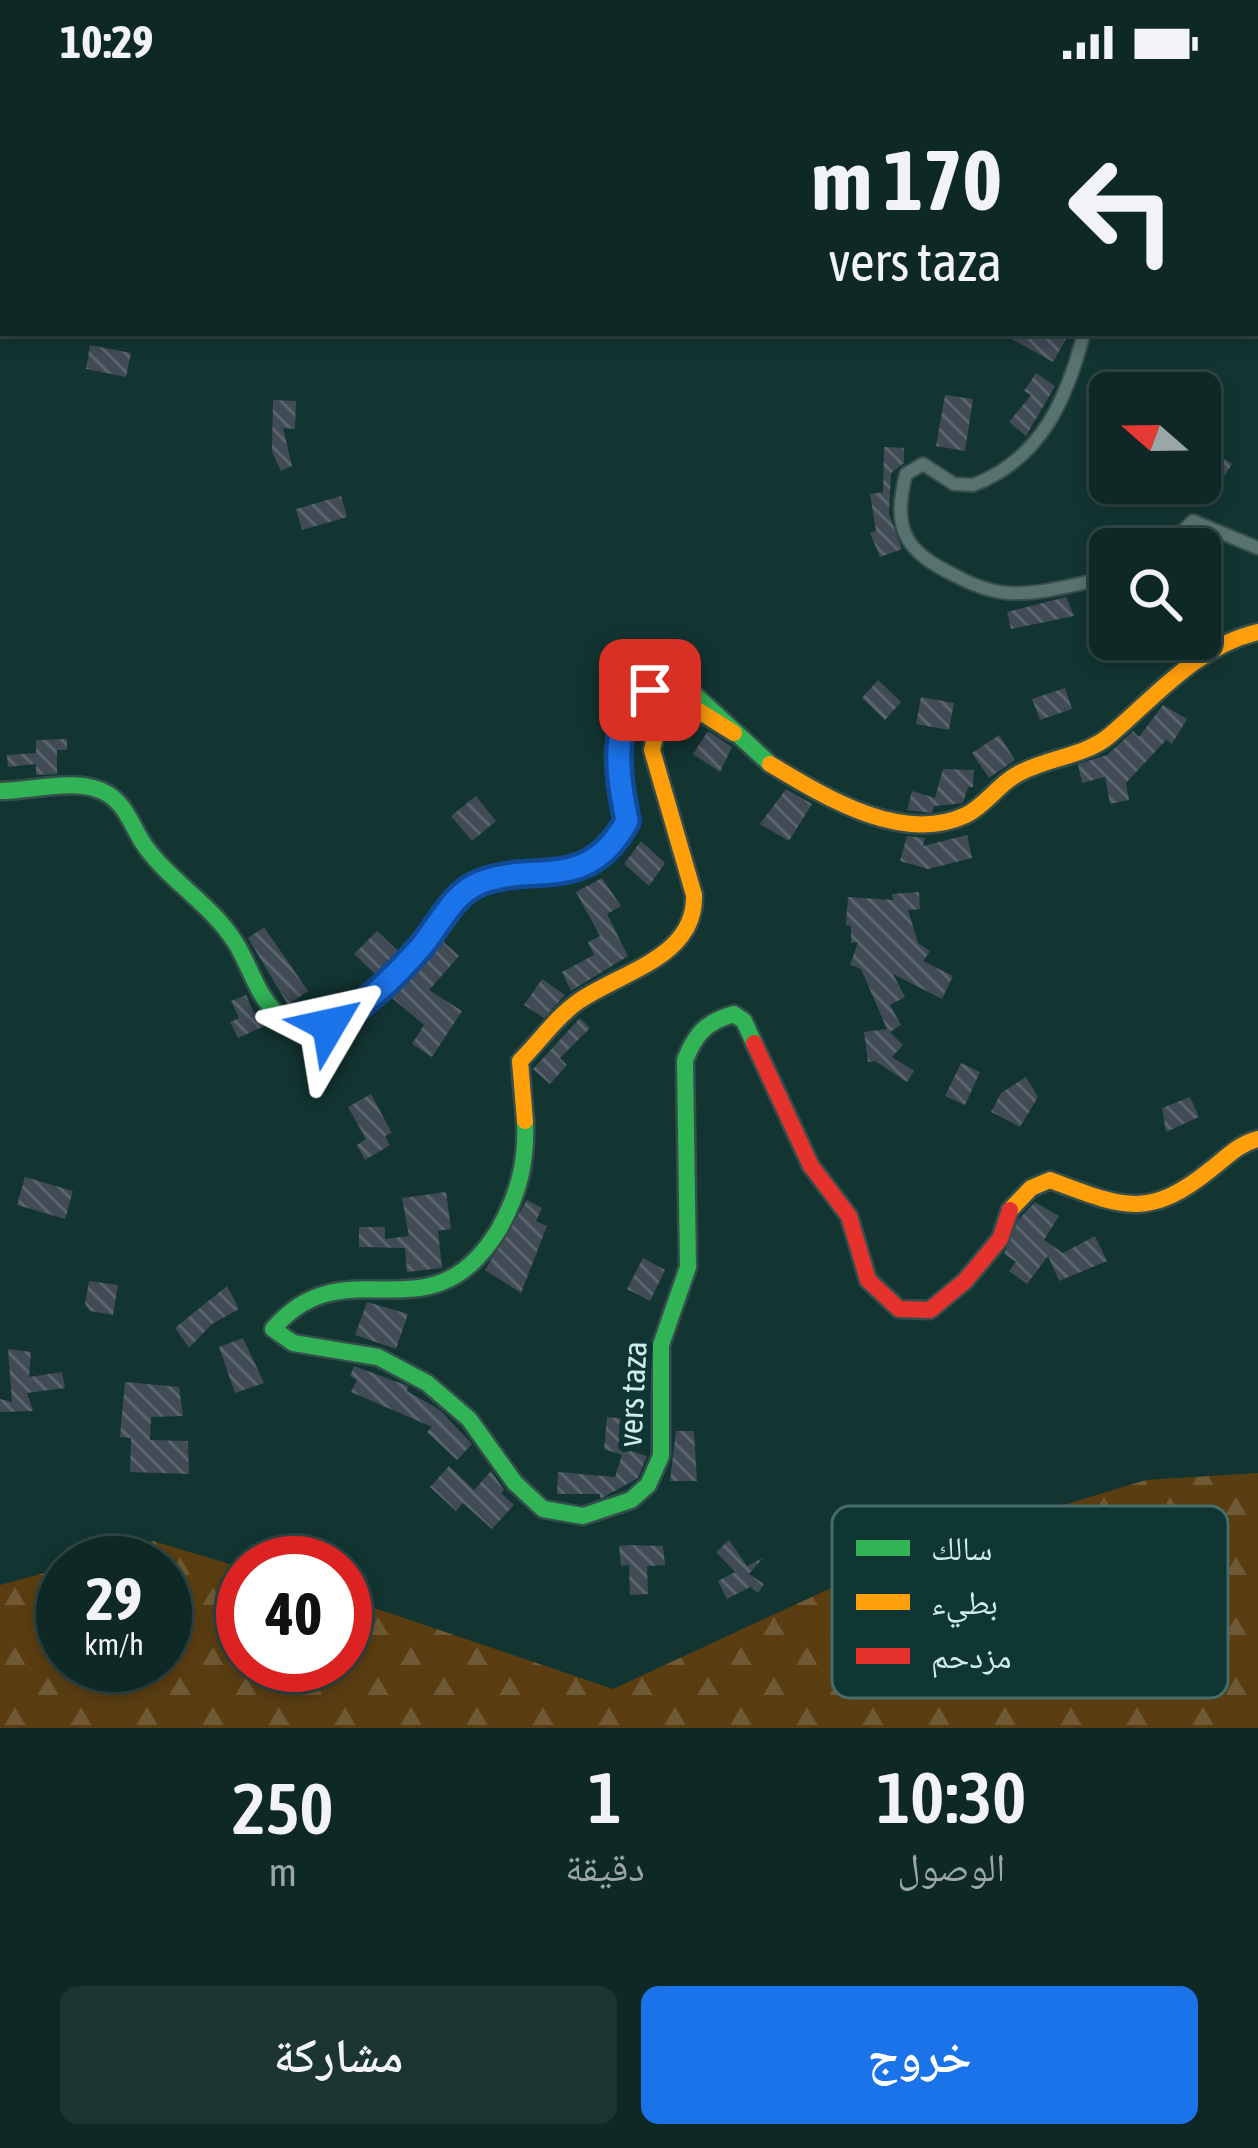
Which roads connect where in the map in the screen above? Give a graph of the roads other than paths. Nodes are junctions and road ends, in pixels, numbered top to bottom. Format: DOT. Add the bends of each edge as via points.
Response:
graph roads {
  1 [pos="1083,336"];
  2 [pos="1221,533"];
  3 [pos="1258,548"];
  4 [pos="1089,582"];
  5 [pos="1258,632"];
  6 [pos="734,733"];
  7 [pos="0,791"];
  8 [pos="1258,1139"];
  1 -- 4 [label="street" via="1064,400 1039,438 973,485 954,484 923,464 906,475 901,511 906,543 922,559 993,592"];
  2 -- 3 [label="street"];
  5 -- 6 [label="street, vers taza" via="1232,638 1184,669 1102,741 1015,776 970,814 934,826 895,822 824,796"];
  6 -- 7 [label="street, vers taza" via="695,694 650,690 629,705 620,728 627,821 611,843 556,874 480,882 370,996 342,1019 313,1027 273,1010 232,936 146,848 112,796 94,788"];
  6 -- 8 [label="street, vers taza" via="699,710 656,733 652,750 695,920 680,943 576,1003 520,1061 523,1178 476,1264 456,1280 320,1296 292,1307 274,1329 277,1337 393,1363 476,1427 517,1490 541,1508 592,1515 640,1496 662,1450 662,1340 688,1272 682,1093 692,1039 707,1020 734,1014 744,1021 811,1166 849,1216 868,1280 914,1314 931,1310 983,1263 1007,1213 1031,1188 1050,1180 1135,1210 1154,1209 1240,1143"];
}
